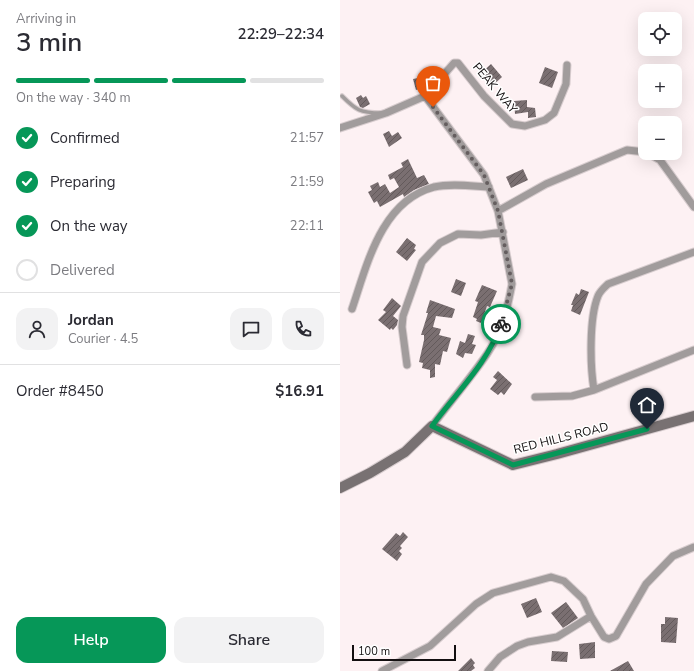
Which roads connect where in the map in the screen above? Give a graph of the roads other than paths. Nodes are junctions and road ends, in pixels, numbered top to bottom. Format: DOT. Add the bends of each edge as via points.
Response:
graph roads {
  1 [pos="566,65"];
  2 [pos="342,96"];
  3 [pos="425,96"];
  4 [pos="386,113"];
  5 [pos="340,128"];
  6 [pos="638,151"];
  7 [pos="660,160"];
  8 [pos="489,187"];
  9 [pos="694,207"];
  10 [pos="498,211"];
  11 [pos="503,232"];
  12 [pos="694,252"];
  13 [pos="352,309"];
  14 [pos="694,350"];
  15 [pos="407,365"];
  16 [pos="594,390"];
  17 [pos="535,397"];
  18 [pos="694,416"];
  19 [pos="432,426"];
  20 [pos="340,488"];
  21 [pos="694,547"];
  22 [pos="591,616"];
  23 [pos="382,671"];
  24 [pos="488,671"];
  1 -- 3 [label="street, PEAK WAY" via="566,84 554,113 545,120 525,126 512,124 484,96 458,63 454,63"];
  2 -- 4 [label="lane" via="354,108 365,112"];
  3 -- 4 [label="street"];
  3 -- 8 [label="street" via="484,175"];
  4 -- 5 [label="street"];
  6 -- 10 [label="street" via="627,150 546,184"];
  7 -- 9 [label="street"];
  8 -- 10 [label="street"];
  8 -- 13 [label="street" via="435,187 419,192 403,203 374,245"];
  10 -- 11 [label="street"];
  11 -- 15 [label="street" via="481,235 458,234 440,243 422,262 402,316"];
  11 -- 19 [label="street" via="512,284 495,340 488,354"];
  12 -- 16 [label="street" via="608,284 598,295 592,327 591,368"];
  14 -- 16 [label="street"];
  16 -- 17 [label="street" via="572,396"];
  18 -- 19 [label="main road, RED HILLS ROAD" via="513,465"];
  19 -- 20 [label="main road" via="405,452"];
  21 -- 22 [label="street" via="673,556 646,584 616,636 609,639 604,637"];
  22 -- 23 [label="street" via="583,599 564,580 551,577 525,583 493,593 476,604 430,646"];
  22 -- 24 [label="street" via="557,638 517,646 500,657"];
}
